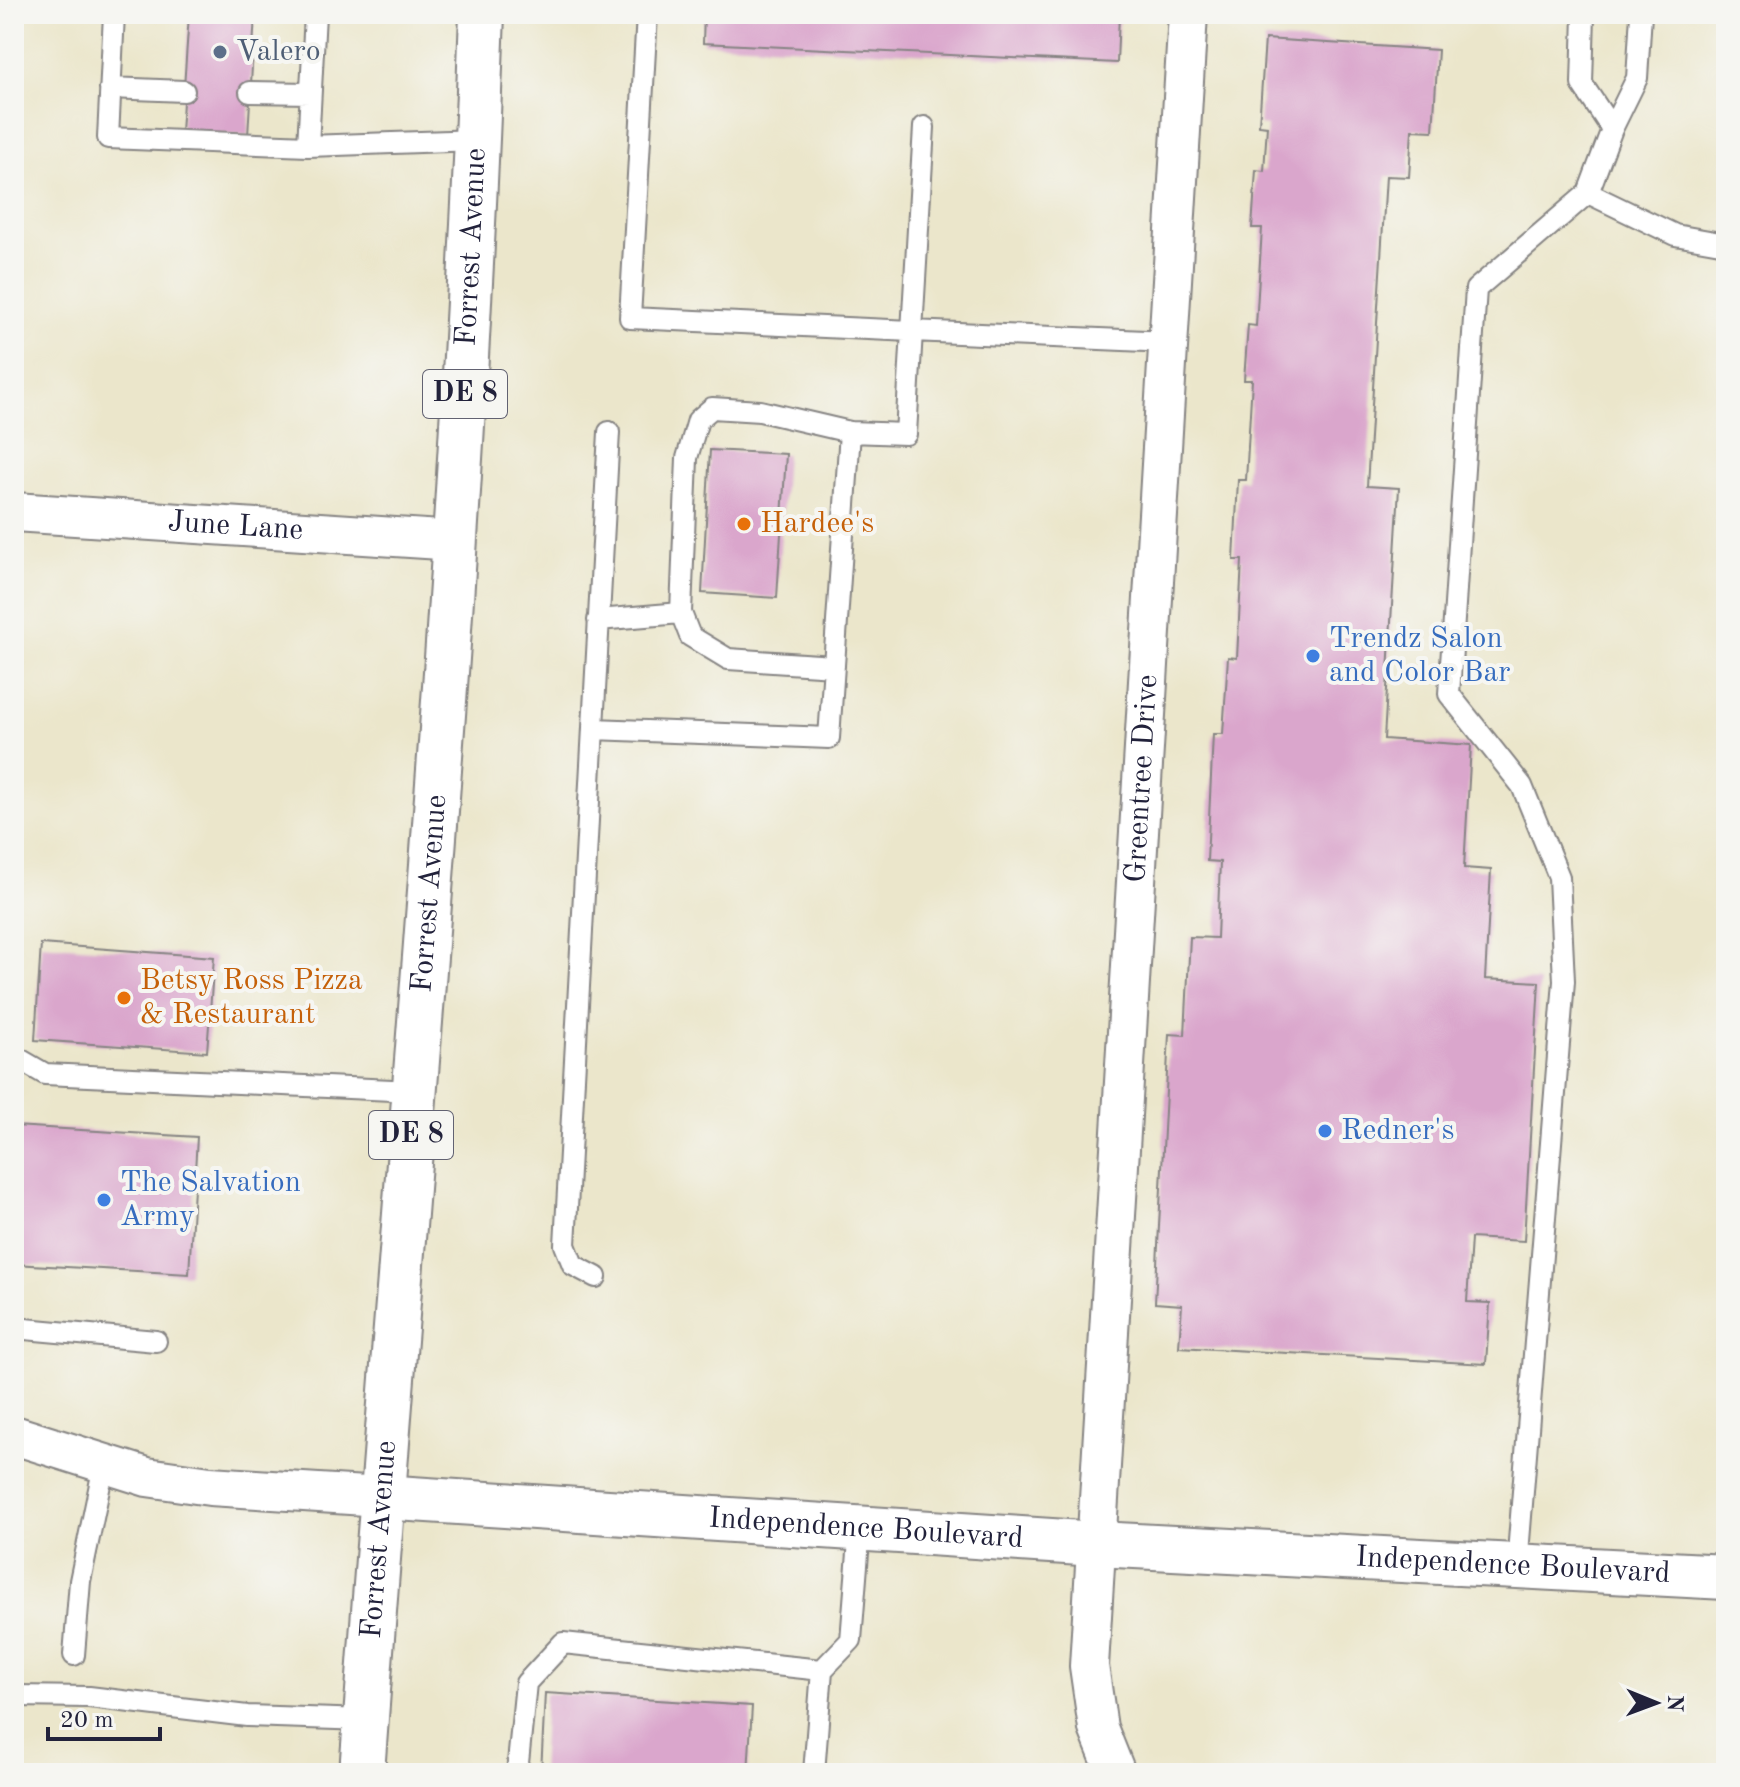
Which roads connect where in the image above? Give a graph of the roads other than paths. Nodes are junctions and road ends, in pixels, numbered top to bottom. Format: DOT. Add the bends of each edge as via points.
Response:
graph roads {
  1 [pos="114,14"];
  2 [pos="315,14"];
  3 [pos="482,14"];
  4 [pos="647,14"];
  5 [pos="1188,14"];
  6 [pos="1584,14"];
  7 [pos="1641,14"];
  8 [pos="110,88"];
  9 [pos="184,91"];
  10 [pos="250,92"];
  11 [pos="310,93"];
  12 [pos="924,127"];
  13 [pos="1612,129"];
  14 [pos="477,140"];
  15 [pos="308,146"];
  16 [pos="1588,193"];
  17 [pos="1726,244"];
  18 [pos="912,331"];
  19 [pos="1169,342"];
  20 [pos="609,432"];
  21 [pos="850,432"];
  22 [pos="14,512"];
  23 [pos="456,541"];
  24 [pos="681,613"];
  25 [pos="598,620"];
  26 [pos="834,666"];
  27 [pos="593,729"];
  28 [pos="14,1056"];
  29 [pos="414,1091"];
  30 [pos="596,1277"];
  31 [pos="14,1328"];
  32 [pos="156,1341"];
  33 [pos="14,1435"];
  34 [pos="104,1465"];
  35 [pos="381,1497"];
  36 [pos="860,1528"];
  37 [pos="1097,1544"];
  38 [pos="1517,1566"];
  39 [pos="1726,1577"];
  40 [pos="74,1655"];
  41 [pos="822,1670"];
  42 [pos="14,1696"];
  43 [pos="366,1720"];
  44 [pos="362,1773"];
  45 [pos="517,1773"];
  46 [pos="814,1773"];
  47 [pos="1116,1773"];
  1 -- 8 [label="lane"];
  2 -- 11 [label="lane"];
  3 -- 14 [label="main road, Forrest Avenue / DE 8"];
  4 -- 18 [label="lane" via="630,318"];
  5 -- 19 [label="street, Greentree Drive"];
  6 -- 13 [label="lane" via="1582,84"];
  7 -- 13 [label="lane" via="1637,78"];
  8 -- 9 [label="lane"];
  8 -- 15 [label="lane" via="108,138"];
  10 -- 11 [label="lane"];
  11 -- 15 [label="lane"];
  12 -- 18 [label="lane"];
  13 -- 16 [label="lane"];
  14 -- 15 [label="lane"];
  14 -- 23 [label="main road, Forrest Avenue / DE 8"];
  16 -- 17 [label="lane" via="1675,235"];
  16 -- 38 [label="lane" via="1476,289 1449,694 1522,786 1559,877 1564,981"];
  18 -- 19 [label="lane"];
  18 -- 21 [label="lane" via="906,434"];
  19 -- 37 [label="street, Greentree Drive"];
  20 -- 25 [label="lane"];
  21 -- 24 [label="lane" via="760,411 712,408 698,420 687,458"];
  21 -- 26 [label="lane"];
  22 -- 23 [label="street, June Lane"];
  23 -- 29 [label="main road, Forrest Avenue / DE 8"];
  24 -- 25 [label="lane"];
  24 -- 26 [label="lane" via="690,636 728,659"];
  25 -- 27 [label="lane"];
  26 -- 27 [label="lane" via="829,738"];
  27 -- 30 [label="lane" via="565,1245 573,1265"];
  28 -- 29 [label="lane" via="45,1074"];
  29 -- 35 [label="main road, Forrest Avenue / DE 8"];
  31 -- 32 [label="lane"];
  33 -- 34 [label="street, Independence Boulevard"];
  34 -- 35 [label="street, Independence Boulevard" via="210,1486"];
  34 -- 40 [label="lane" via="80,1581"];
  35 -- 36 [label="main road, Independence Boulevard"];
  35 -- 43 [label="main road, Forrest Avenue / DE 8"];
  36 -- 37 [label="main road, Independence Boulevard"];
  36 -- 41 [label="lane" via="851,1640"];
  37 -- 38 [label="main road, Independence Boulevard"];
  37 -- 47 [label="street, Greentree Drive" via="1089,1666 1098,1728"];
  38 -- 39 [label="main road, Independence Boulevard"];
  41 -- 45 [label="lane" via="563,1643 526,1683"];
  41 -- 46 [label="lane"];
  42 -- 43 [label="lane" via="89,1697 247,1716"];
  43 -- 44 [label="main road, Forrest Avenue / DE 8"];
}
